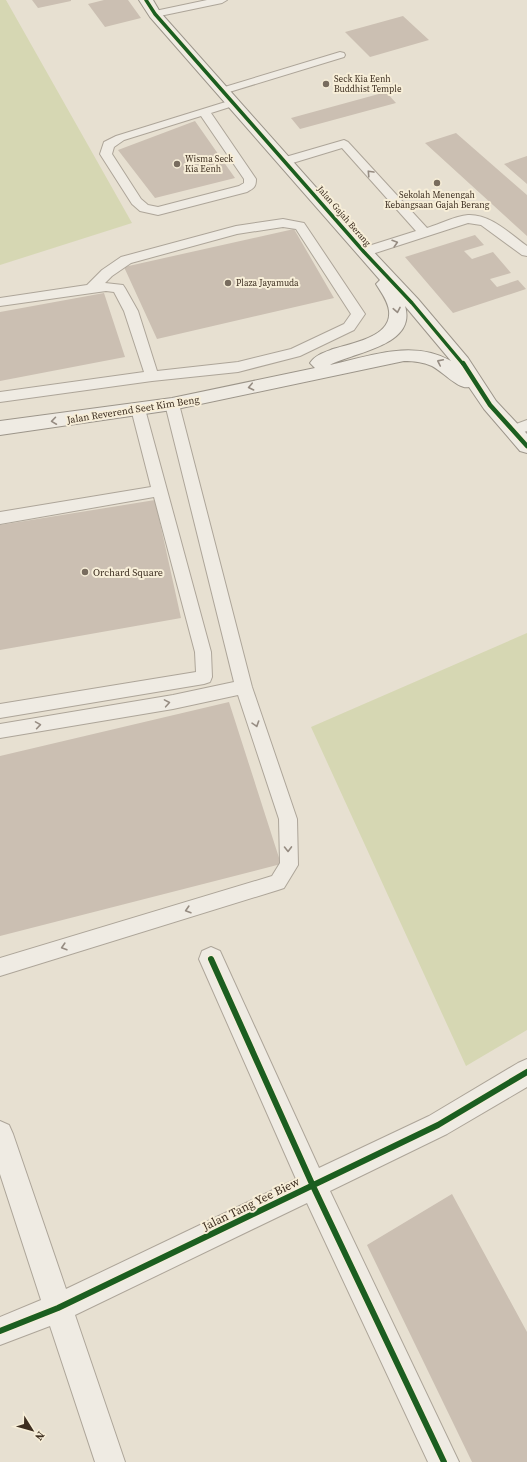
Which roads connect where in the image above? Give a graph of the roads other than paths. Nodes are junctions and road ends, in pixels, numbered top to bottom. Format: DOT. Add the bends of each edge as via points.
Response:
graph roads {
  1 [pos="146,0"];
  2 [pos="222,0"];
  3 [pos="155,14"];
  4 [pos="340,55"];
  5 [pos="222,91"];
  6 [pos="232,103"];
  7 [pos="204,112"];
  8 [pos="286,161"];
  9 [pos="425,232"];
  10 [pos="364,252"];
  11 [pos="527,252"];
  12 [pos="91,289"];
  13 [pos="0,302"];
  14 [pos="152,376"];
  15 [pos="289,379"];
  16 [pos="0,397"];
  17 [pos="172,404"];
  18 [pos="490,405"];
  19 [pos="138,409"];
  20 [pos="0,428"];
  21 [pos="520,428"];
  22 [pos="527,446"];
  23 [pos="160,491"];
  24 [pos="0,518"];
  25 [pos="244,687"];
  26 [pos="0,711"];
  27 [pos="0,731"];
  28 [pos="211,959"];
  29 [pos="0,967"];
  30 [pos="527,1072"];
  31 [pos="0,1134"];
  32 [pos="312,1186"];
  33 [pos="58,1308"];
  34 [pos="0,1331"];
  35 [pos="110,1462"];
  36 [pos="444,1462"];
  1 -- 3 [label="street, Jalan Gajah Berang"];
  2 -- 3 [label="lane"];
  3 -- 5 [label="street, Jalan Gajah Berang"];
  4 -- 5 [label="lane"];
  5 -- 6 [label="street, Jalan Gajah Berang"];
  6 -- 7 [label="lane"];
  6 -- 8 [label="street, Jalan Gajah Berang"];
  7 -- 7 [label="lane" via="120,138 108,145 106,154 136,201 144,208 158,211 243,189 250,184 250,179"];
  9 -- 8 [label="lane, one-way" via="344,144"];
  8 -- 10 [label="street, Jalan Gajah Berang"];
  10 -- 9 [label="lane, one-way"];
  9 -- 11 [label="lane" via="467,219 477,219"];
  10 -- 15 [label="street, Jalan Reverend Seet Kim Beng, one-way" via="394,300 399,313 397,323 388,336 335,355"];
  10 -- 18 [label="street, Jalan Gajah Berang" via="462,362"];
  12 -- 13 [label="lane"];
  12 -- 14 [label="lane" via="118,288 131,311"];
  12 -- 14 [label="lane" via="107,273 126,260 236,230 283,224 300,226 358,314 350,327 295,353 238,367"];
  14 -- 16 [label="lane"];
  15 -- 17 [label="street, Jalan Reverend Seet Kim Beng, one-way"];
  18 -- 15 [label="street, Jalan Reverend Seet Kim Beng, one-way" via="456,372 440,361 422,356 404,355"];
  17 -- 19 [label="street, Jalan Reverend Seet Kim Beng"];
  17 -- 25 [label="lane"];
  18 -- 21 [label="street, Jalan Gajah Berang"];
  19 -- 20 [label="street, Jalan Reverend Seet Kim Beng, one-way"];
  19 -- 23 [label="lane"];
  21 -- 22 [label="street, Jalan Gajah Berang"];
  23 -- 24 [label="lane"];
  23 -- 26 [label="lane" via="203,652 204,678"];
  27 -- 25 [label="lane, one-way" via="173,702"];
  25 -- 29 [label="lane, one-way" via="288,819 289,865 278,882"];
  28 -- 32 [label="street"];
  30 -- 32 [label="street, Jalan Tang Yee Biew" via="438,1125"];
  31 -- 33 [label="street"];
  32 -- 33 [label="street, Jalan Tang Yee Biew"];
  32 -- 36 [label="street"];
  33 -- 34 [label="street, Jalan Tang Yee Biew"];
  33 -- 35 [label="street"];
}
